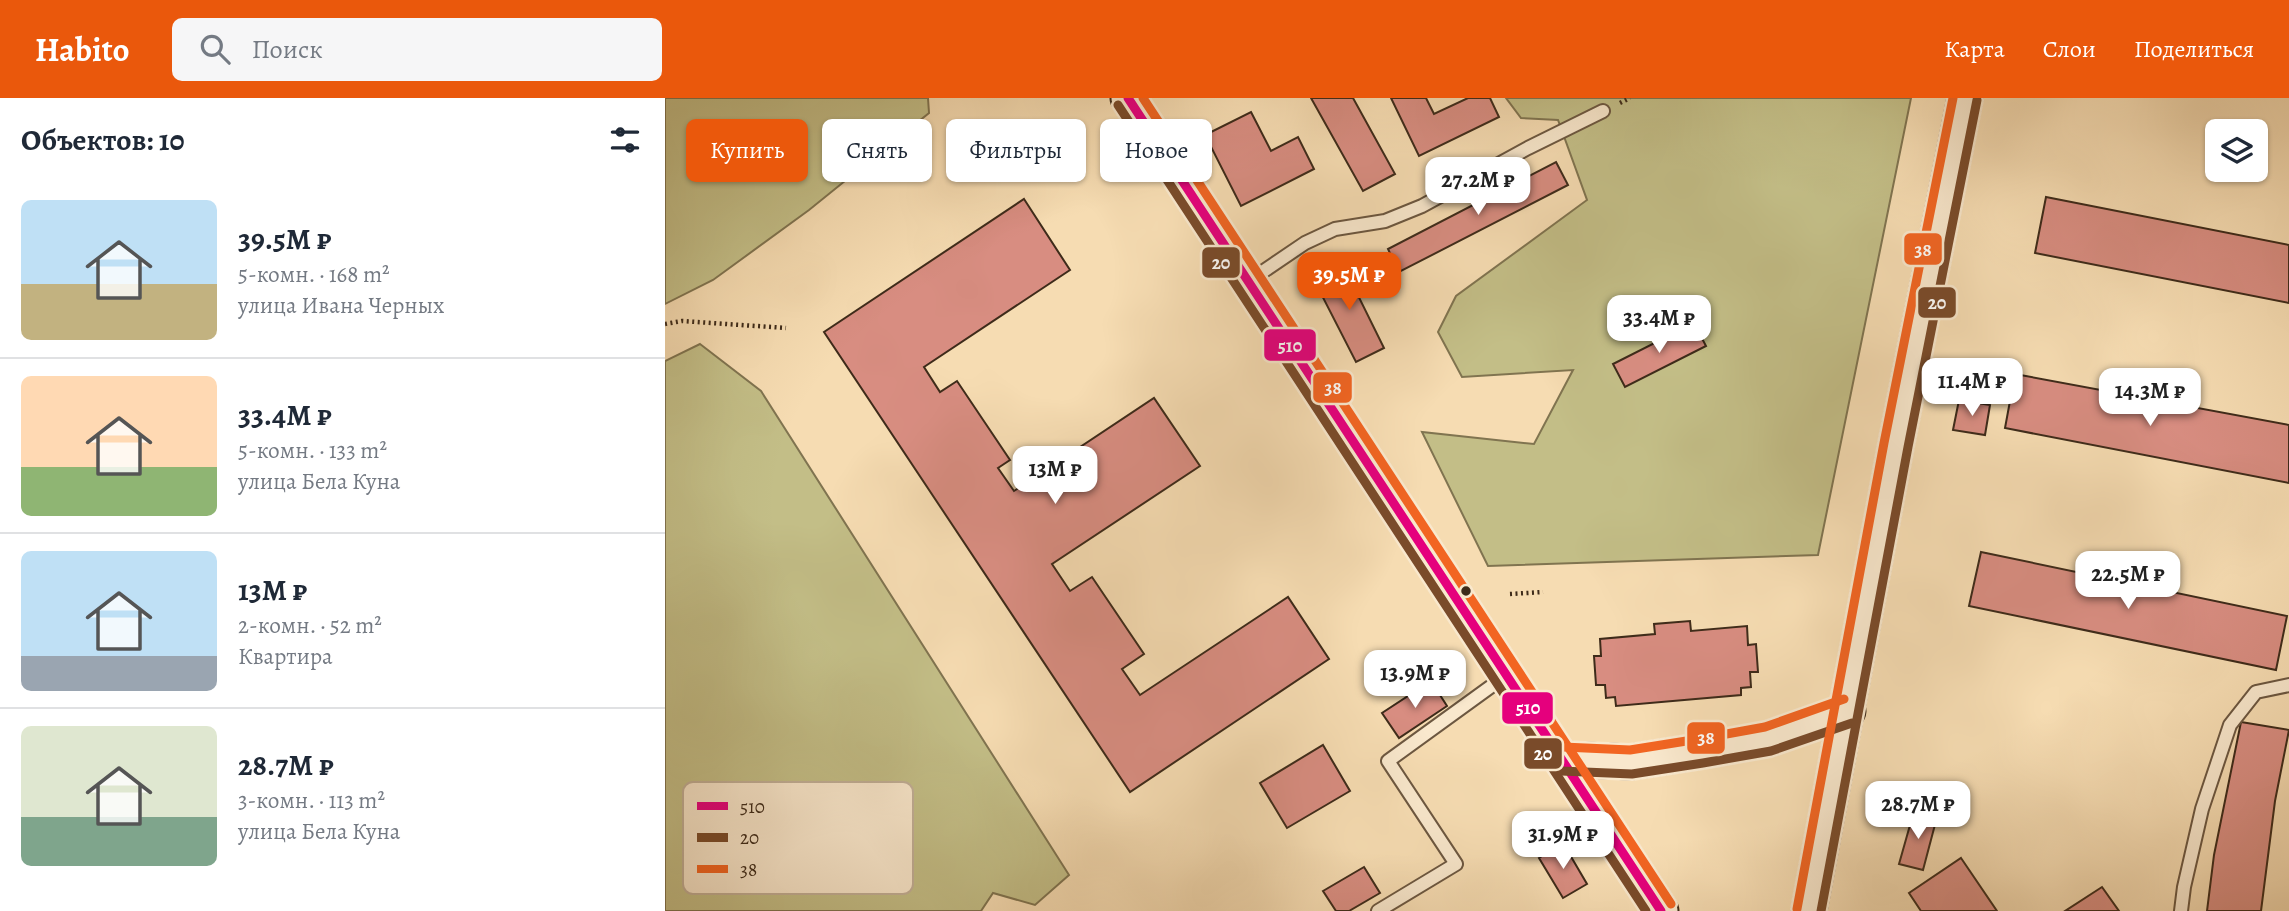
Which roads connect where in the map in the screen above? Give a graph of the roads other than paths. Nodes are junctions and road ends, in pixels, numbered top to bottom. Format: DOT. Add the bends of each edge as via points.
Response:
graph roads {
  1 [pos="1965,98"];
  2 [pos="1131,100"];
  3 [pos="1603,111"];
  4 [pos="1249,281"];
  5 [pos="1508,675"];
  6 [pos="2289,685"];
  7 [pos="1848,711"];
  8 [pos="1562,759"];
  9 [pos="1378,911"];
  10 [pos="1661,911"];
  11 [pos="1809,911"];
  12 [pos="2181,911"];
  1 -- 7 [label="street"];
  2 -- 4 [label="street"];
  3 -- 4 [label="lane" via="1422,206 1385,221 1335,229 1305,243"];
  4 -- 5 [label="street"];
  5 -- 8 [label="street"];
  5 -- 9 [label="lane" via="1388,761 1457,864"];
  6 -- 12 [label="lane" via="2256,692 2231,726 2202,809"];
  7 -- 8 [label="street" via="1768,738 1701,751 1631,762"];
  7 -- 11 [label="street"];
  8 -- 10 [label="street"];
}
